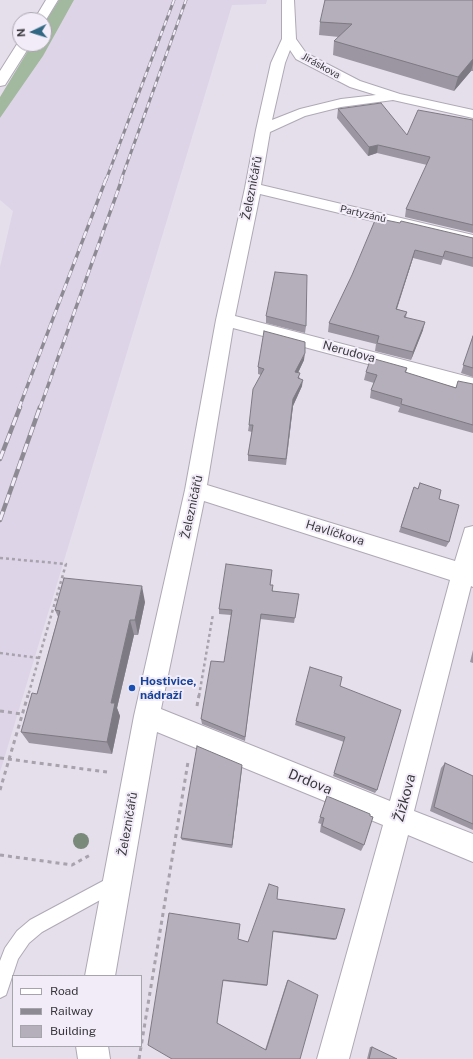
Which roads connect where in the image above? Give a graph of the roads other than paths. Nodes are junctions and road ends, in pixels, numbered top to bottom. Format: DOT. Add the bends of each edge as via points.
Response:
graph roads {
  1 [pos="52,0"];
  2 [pos="288,0"];
  3 [pos="45,12"];
  4 [pos="289,39"];
  5 [pos="19,52"];
  6 [pos="0,82"];
  7 [pos="397,97"];
  8 [pos="473,114"];
  9 [pos="263,130"];
  10 [pos="253,188"];
  11 [pos="473,240"];
  12 [pos="225,320"];
  13 [pos="473,385"];
  14 [pos="196,490"];
  15 [pos="473,535"];
  16 [pos="468,575"];
  17 [pos="147,716"];
  18 [pos="400,818"];
  19 [pos="473,848"];
  20 [pos="118,881"];
  21 [pos="100,975"];
  22 [pos="0,989"];
  23 [pos="333,1059"];
  1 -- 3 [label="street"];
  2 -- 4 [label="street"];
  4 -- 7 [label="street, Jiráskova" via="301,56 355,84"];
  4 -- 9 [label="street, Železničářů" via="278,63"];
  5 -- 6 [label="street"];
  7 -- 8 [label="street, Jiráskova"];
  7 -- 9 [label="street, Jiráskova" via="341,103 300,113"];
  9 -- 10 [label="street, Železničářů"];
  10 -- 11 [label="street, Partyzánů"];
  10 -- 12 [label="street, Železničářů"];
  12 -- 13 [label="street, Nerudova"];
  12 -- 14 [label="street, Železničářů"];
  14 -- 16 [label="street, Havlíčkova"];
  14 -- 17 [label="street, Železničářů"];
  15 -- 16 [label="street, Žižkova"];
  16 -- 18 [label="street, Žižkova"];
  17 -- 18 [label="street, Drdova"];
  17 -- 20 [label="street, Železničářů"];
  18 -- 19 [label="street, Drdova"];
  18 -- 23 [label="street, Žižkova"];
  20 -- 21 [label="street, Železničářů"];
  20 -- 22 [label="lane" via="36,926 23,937 11,954"];
}
